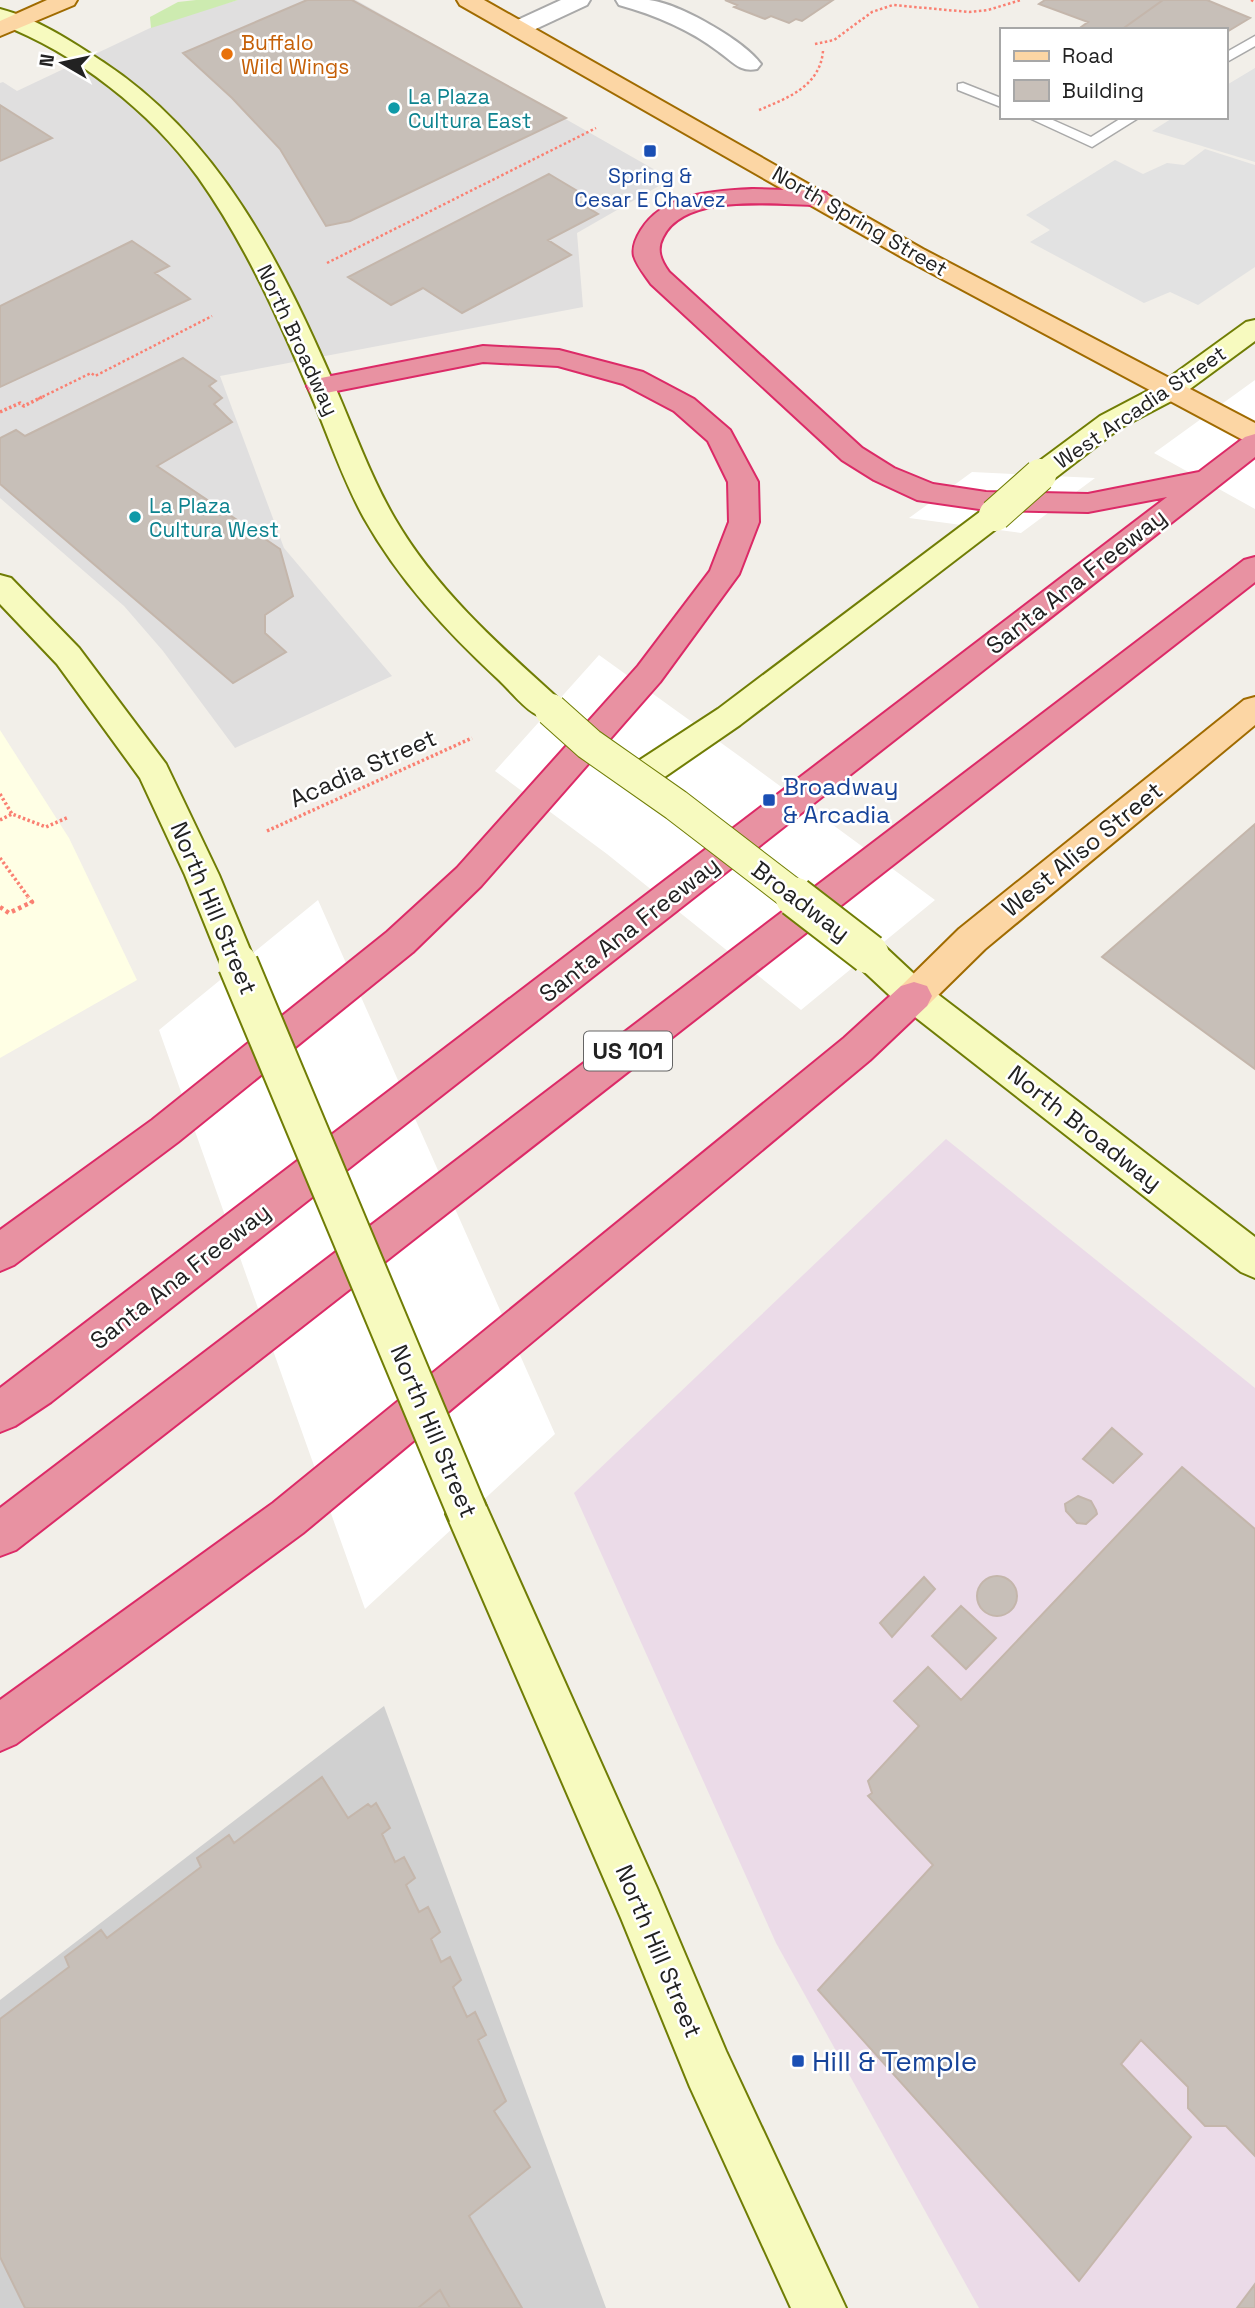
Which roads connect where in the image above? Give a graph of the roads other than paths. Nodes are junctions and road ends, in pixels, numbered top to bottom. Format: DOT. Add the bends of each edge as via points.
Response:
graph roads {
  1 [pos="66,0"];
  2 [pos="468,0"];
  3 [pos="579,0"];
  4 [pos="627,0"];
  5 [pos="5,22"];
  6 [pos="519,28"];
  7 [pos="1255,40"];
  8 [pos="1227,58"];
  9 [pos="749,64"];
  10 [pos="963,87"];
  11 [pos="1000,103"];
  12 [pos="1038,119"];
  13 [pos="1130,119"];
  14 [pos="817,198"];
  15 [pos="1255,328"];
  16 [pos="321,386"];
  17 [pos="1170,391"];
  18 [pos="1255,435"];
  19 [pos="1255,443"];
  20 [pos="1207,479"];
  21 [pos="1255,567"];
  22 [pos="0,585"];
  23 [pos="1255,708"];
  24 [pos="551,710"];
  25 [pos="638,778"];
  26 [pos="914,996"];
  27 [pos="0,1253"];
  28 [pos="1255,1260"];
  29 [pos="0,1412"];
  30 [pos="0,1535"];
  31 [pos="0,1728"];
  32 [pos="819,2308"];
  1 -- 5 [label="main road"];
  2 -- 6 [label="main road, North Spring Street"];
  3 -- 6 [label="street"];
  4 -- 9 [label="street" via="655,8 719,39"];
  5 -- 16 [label="main road, North Broadway" via="73,51 152,109 189,150 251,241"];
  6 -- 14 [label="main road, North Spring Street"];
  7 -- 8 [label="lane"];
  10 -- 11 [label="lane"];
  12 -- 13 [label="lane" via="1092,143"];
  14 -- 17 [label="main road, North Spring Street"];
  14 -- 20 [label="highway" via="708,199 686,205 657,223 646,242 647,261 852,454 928,493 986,501 1088,503"];
  15 -- 17 [label="main road, West Arcadia Street"];
  16 -- 24 [label="main road, North Broadway" via="380,519 413,570 491,655"];
  16 -- 27 [label="highway" via="483,354 559,358 633,378 684,405 720,436 743,481 744,522 724,574 649,674 469,877 400,942 165,1131"];
  17 -- 18 [label="main road, North Spring Street"];
  17 -- 25 [label="main road, West Arcadia Street, bridge" via="1110,422 718,725"];
  19 -- 20 [label="highway, Santa Ana Freeway"];
  20 -- 29 [label="highway, Santa Ana Freeway"];
  21 -- 30 [label="highway, US 101"];
  22 -- 32 [label="main road, North Hill Street, bridge" via="68,656 154,773 202,875 468,1514 708,2069"];
  23 -- 26 [label="main road, West Aliso Street" via="972,939"];
  24 -- 25 [label="main road, Broadway, bridge" via="576,734"];
  25 -- 26 [label="main road, Broadway, bridge" via="869,954"];
  26 -- 28 [label="main road, North Broadway"];
  26 -- 31 [label="highway" via="849,1055 288,1518"];
}
